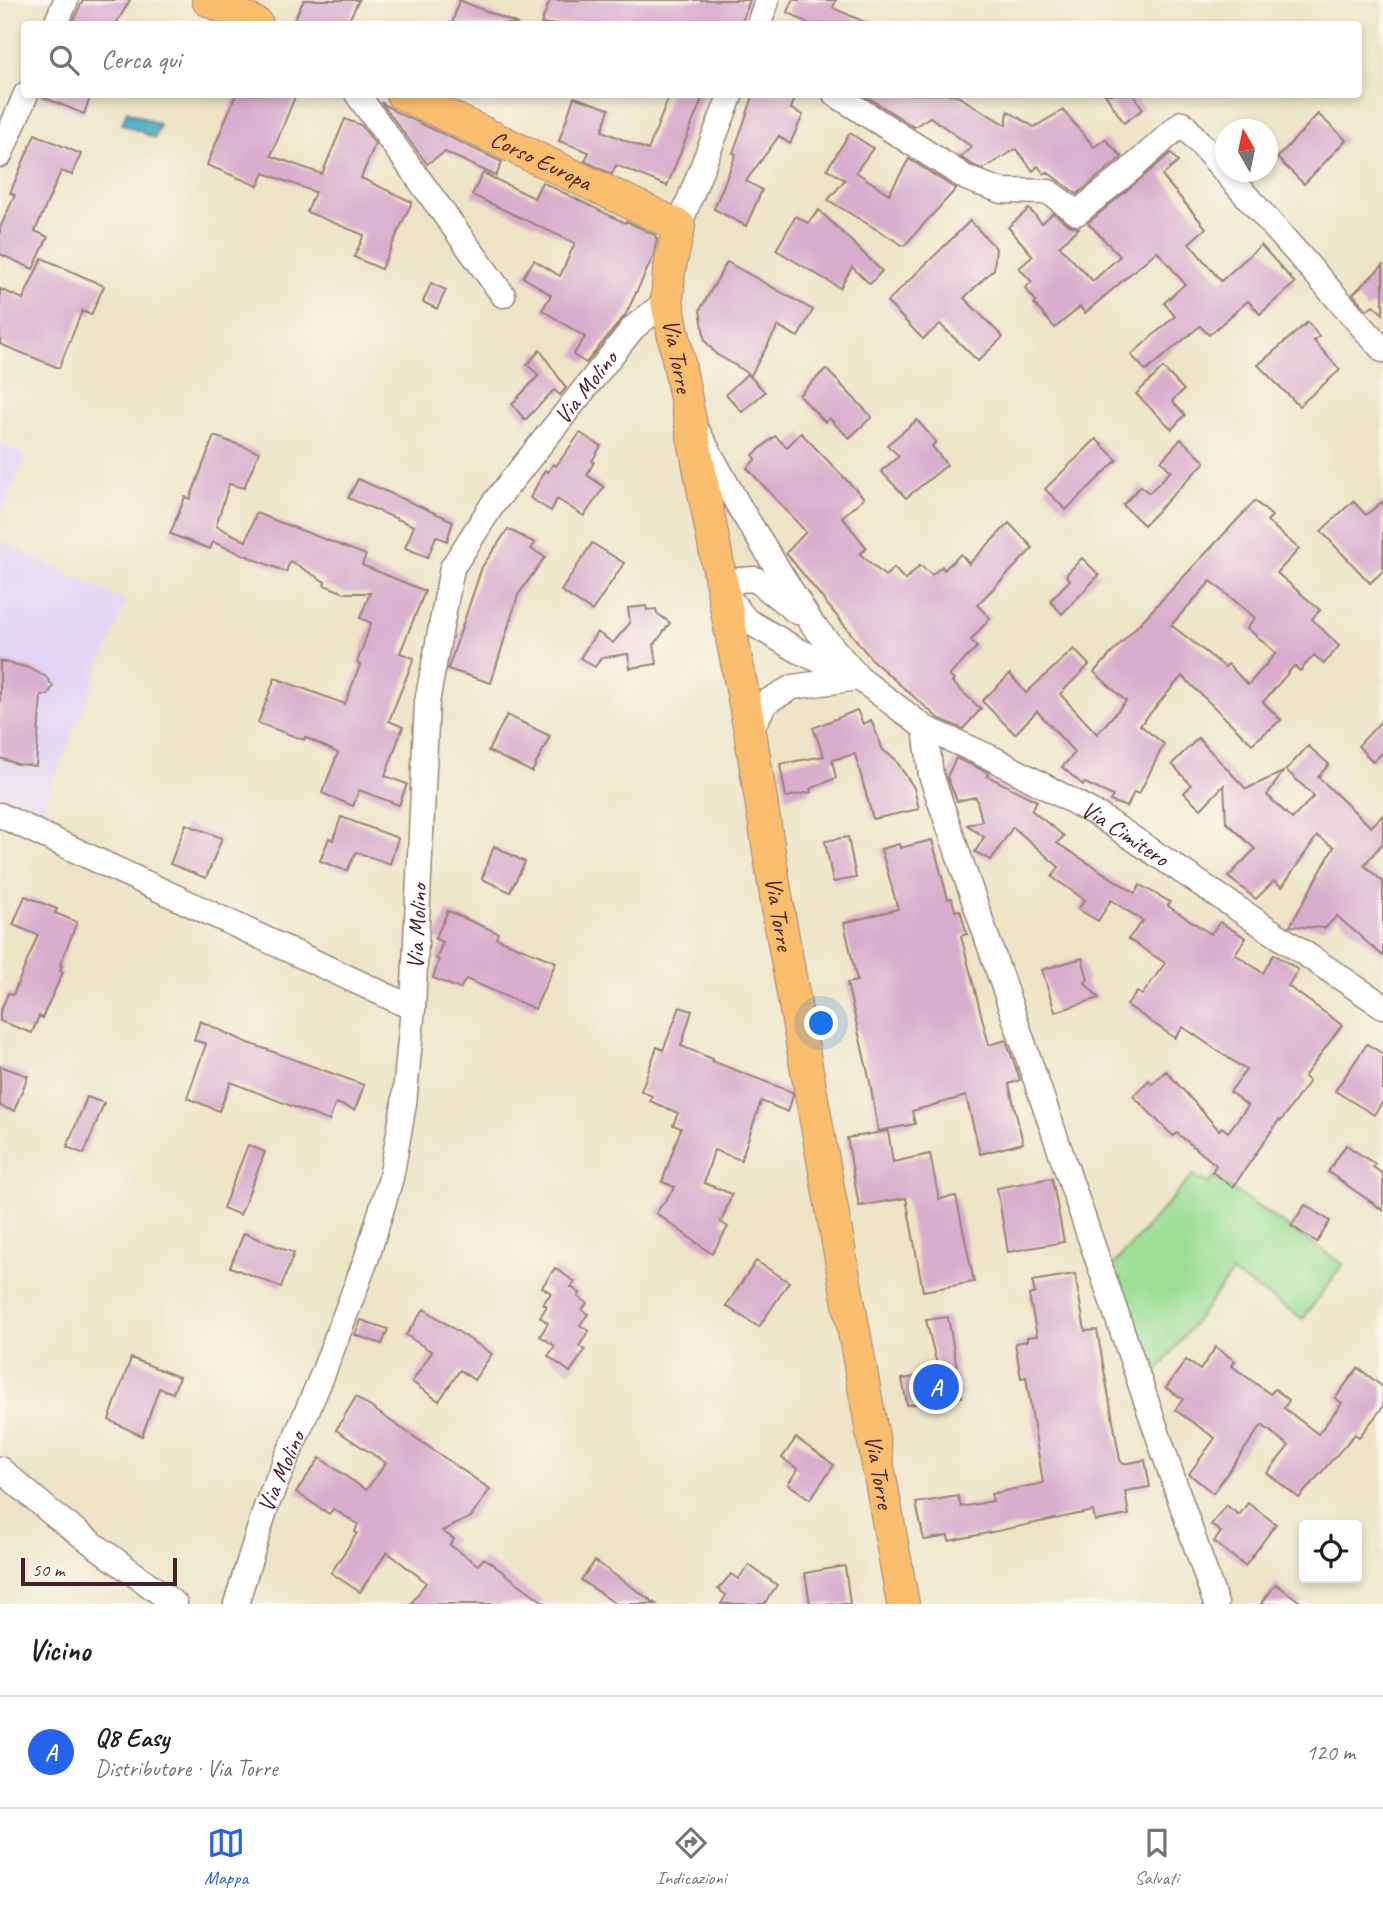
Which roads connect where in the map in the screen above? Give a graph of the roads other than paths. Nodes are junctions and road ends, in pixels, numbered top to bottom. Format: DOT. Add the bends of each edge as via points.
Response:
graph roads {
  1 [pos="66,0"];
  2 [pos="208,0"];
  3 [pos="767,0"];
  4 [pos="57,21"];
  5 [pos="251,21"];
  6 [pos="759,21"];
  7 [pos="24,98"];
  8 [pos="360,98"];
  9 [pos="410,98"];
  10 [pos="729,98"];
  11 [pos="841,98"];
  12 [pos="0,155"];
  13 [pos="678,226"];
  14 [pos="503,295"];
  15 [pos="667,301"];
  16 [pos="1383,350"];
  17 [pos="691,419"];
  18 [pos="724,592"];
  19 [pos="812,624"];
  20 [pos="859,678"];
  21 [pos="925,728"];
  22 [pos="750,731"];
  23 [pos="0,816"];
  24 [pos="1383,1006"];
  25 [pos="413,1008"];
  26 [pos="0,1469"];
  27 [pos="175,1604"];
  28 [pos="236,1604"];
  29 [pos="903,1604"];
  30 [pos="1216,1604"];
  1 -- 4 [label="street"];
  2 -- 5 [label="main road"];
  3 -- 6 [label="street"];
  7 -- 12 [label="street"];
  8 -- 14 [label="street"];
  9 -- 13 [label="main road, Corso Europa"];
  10 -- 13 [label="street"];
  11 -- 16 [label="street" via="968,179 1002,191 1049,192 1077,213 1182,123"];
  13 -- 15 [label="main road, Via Torre"];
  15 -- 17 [label="main road, Via Torre"];
  15 -- 25 [label="street, Via Molino" via="633,328 493,504 452,568 427,702"];
  17 -- 18 [label="main road, Via Torre"];
  17 -- 19 [label="street, Via Cimitero"];
  18 -- 19 [label="street, Via Cimitero" via="738,580 755,579"];
  18 -- 20 [label="street, Via Cimitero" via="746,620"];
  18 -- 22 [label="main road, Via Torre"];
  19 -- 20 [label="street, Via Cimitero"];
  20 -- 21 [label="street, Via Cimitero"];
  20 -- 22 [label="street" via="793,687 766,702"];
  21 -- 24 [label="street, Via Cimitero" via="1098,815"];
  21 -- 30 [label="street" via="931,775"];
  22 -- 29 [label="main road, Via Torre"];
  23 -- 25 [label="street"];
  25 -- 28 [label="street, Via Molino" via="391,1178 367,1257 268,1504"];
  26 -- 27 [label="street"];
}
